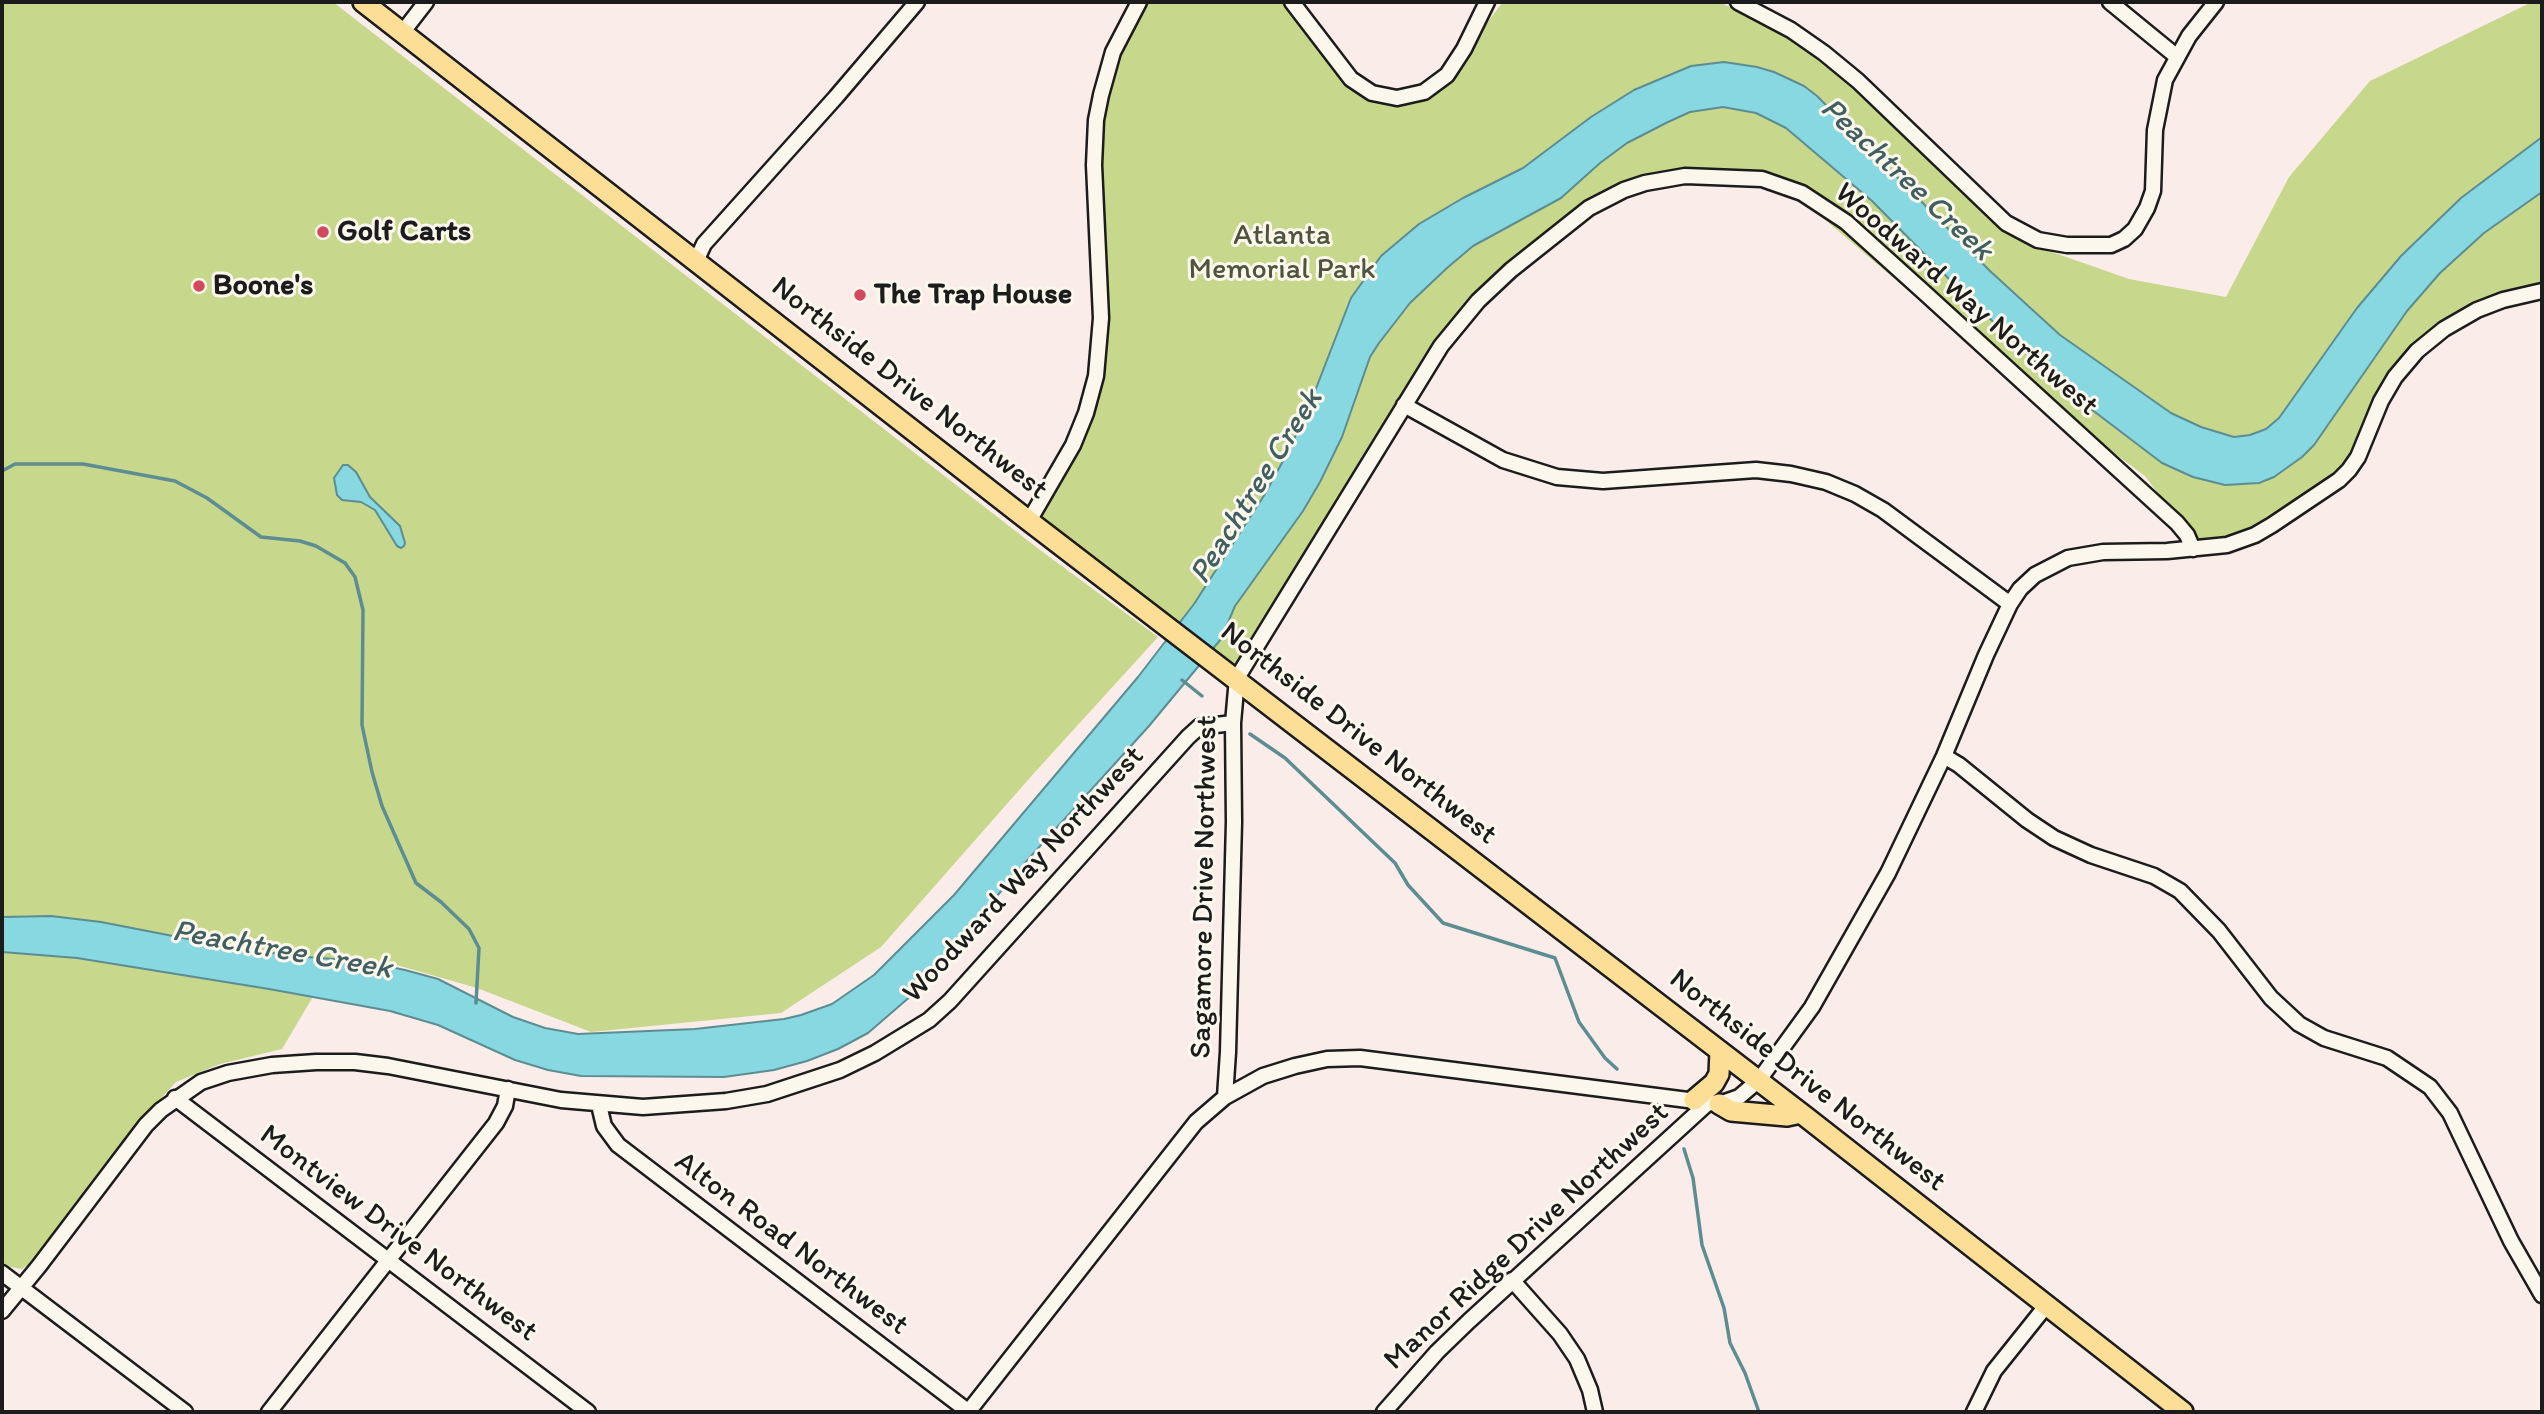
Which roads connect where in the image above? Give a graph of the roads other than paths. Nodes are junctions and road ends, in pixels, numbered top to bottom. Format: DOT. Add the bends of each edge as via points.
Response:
graph roads {
  1 [pos="363,2"];
  2 [pos="426,2"];
  3 [pos="917,2"];
  4 [pos="1139,2"];
  5 [pos="1293,2"];
  6 [pos="1487,2"];
  7 [pos="1738,2"];
  8 [pos="2110,2"];
  9 [pos="2216,2"];
  10 [pos="402,33"];
  11 [pos="2176,56"];
  12 [pos="696,261"];
  13 [pos="2542,291"];
  14 [pos="1404,405"];
  15 [pos="1029,521"];
  16 [pos="2193,549"];
  17 [pos="2010,604"];
  18 [pos="1237,678"];
  19 [pos="1233,723"];
  20 [pos="1944,756"];
  21 [pos="1720,1051"];
  22 [pos="1759,1080"];
  23 [pos="508,1089"];
  24 [pos="1225,1097"];
  25 [pos="175,1098"];
  26 [pos="1707,1102"];
  27 [pos="599,1105"];
  28 [pos="1801,1113"];
  29 [pos="389,1261"];
  30 [pos="2,1273"];
  31 [pos="1513,1280"];
  32 [pos="21,1288"];
  33 [pos="2542,1295"];
  34 [pos="2046,1306"];
  35 [pos="2,1311"];
  36 [pos="184,1412"];
  37 [pos="270,1412"];
  38 [pos="588,1412"];
  39 [pos="969,1412"];
  40 [pos="1384,1412"];
  41 [pos="1595,1412"];
  42 [pos="1974,1412"];
  43 [pos="2183,1412"];
  1 -- 10 [label="main road, Northside Drive Northwest"];
  2 -- 10 [label="street"];
  3 -- 12 [label="street" via="704,244"];
  4 -- 15 [label="street" via="1114,52 1097,120 1094,165 1101,318 1096,376 1073,445"];
  5 -- 6 [label="street" via="1351,79 1372,93 1397,98 1424,92 1447,75"];
  7 -- 11 [label="street" via="1824,53 2006,223 2050,244 2111,245 2135,229 2153,191 2158,109"];
  8 -- 11 [label="street"];
  9 -- 11 [label="street"];
  10 -- 12 [label="main road, Northside Drive Northwest"];
  12 -- 15 [label="main road, Northside Drive Northwest"];
  13 -- 16 [label="street, Manor Ridge Drive Northwest" via="2477,310 2417,351 2395,377 2358,457 2339,480 2255,535 2227,545"];
  14 -- 16 [label="street, Woodward Way Northwest" via="1441,346 1478,301 1589,208 1625,190 1667,178 1762,179 1802,193 1846,222 2177,523"];
  14 -- 17 [label="street" via="1503,460 1557,477 1603,481 1755,470 1826,482 1883,510"];
  14 -- 18 [label="street, Woodward Way Northwest"];
  15 -- 18 [label="main road, Northside Drive Northwest"];
  16 -- 17 [label="street, Manor Ridge Drive Northwest" via="2068,558 2035,576"];
  17 -- 20 [label="street, Manor Ridge Drive Northwest"];
  18 -- 19 [label="street, Sagamore Drive Northwest"];
  18 -- 21 [label="main road, Northside Drive Northwest"];
  19 -- 24 [label="street, Sagamore Drive Northwest"];
  19 -- 27 [label="street, Woodward Way Northwest" via="1199,727 1188,737 950,1001 898,1039 840,1070 767,1094 684,1106"];
  20 -- 22 [label="street, Manor Ridge Drive Northwest" via="1888,873 1824,987"];
  20 -- 33 [label="street" via="2054,838 2154,876 2180,891 2219,931 2271,998 2299,1024 2324,1038 2387,1058 2430,1087 2450,1113"];
  21 -- 22 [label="main road, Northside Drive Northwest"];
  21 -- 26 [label="main road" via="1719,1073"];
  22 -- 26 [label="street, Manor Ridge Drive Northwest" via="1739,1097"];
  22 -- 28 [label="main road, Northside Drive Northwest"];
  23 -- 25 [label="street, Woodward Way Northwest" via="388,1066 316,1062 228,1073"];
  23 -- 27 [label="street, Woodward Way Northwest"];
  23 -- 29 [label="street" via="496,1123"];
  24 -- 26 [label="street" via="1263,1076 1295,1066 1360,1058"];
  24 -- 39 [label="street" via="1196,1122"];
  25 -- 29 [label="street, Montview Drive Northwest"];
  25 -- 32 [label="street, Woodward Way Northwest" via="146,1125"];
  26 -- 28 [label="main road" via="1731,1111"];
  26 -- 31 [label="street, Manor Ridge Drive Northwest"];
  27 -- 39 [label="street, Alton Road Northwest" via="604,1126 618,1144"];
  28 -- 34 [label="main road, Northside Drive Northwest"];
  29 -- 37 [label="street"];
  29 -- 38 [label="street, Montview Drive Northwest"];
  30 -- 32 [label="street"];
  31 -- 40 [label="street, Manor Ridge Drive Northwest" via="1437,1352"];
  31 -- 41 [label="street" via="1577,1359"];
  32 -- 35 [label="street, Woodward Way Northwest"];
  32 -- 36 [label="street"];
  34 -- 42 [label="street" via="1994,1371"];
  34 -- 43 [label="main road, Northside Drive Northwest"];
}
